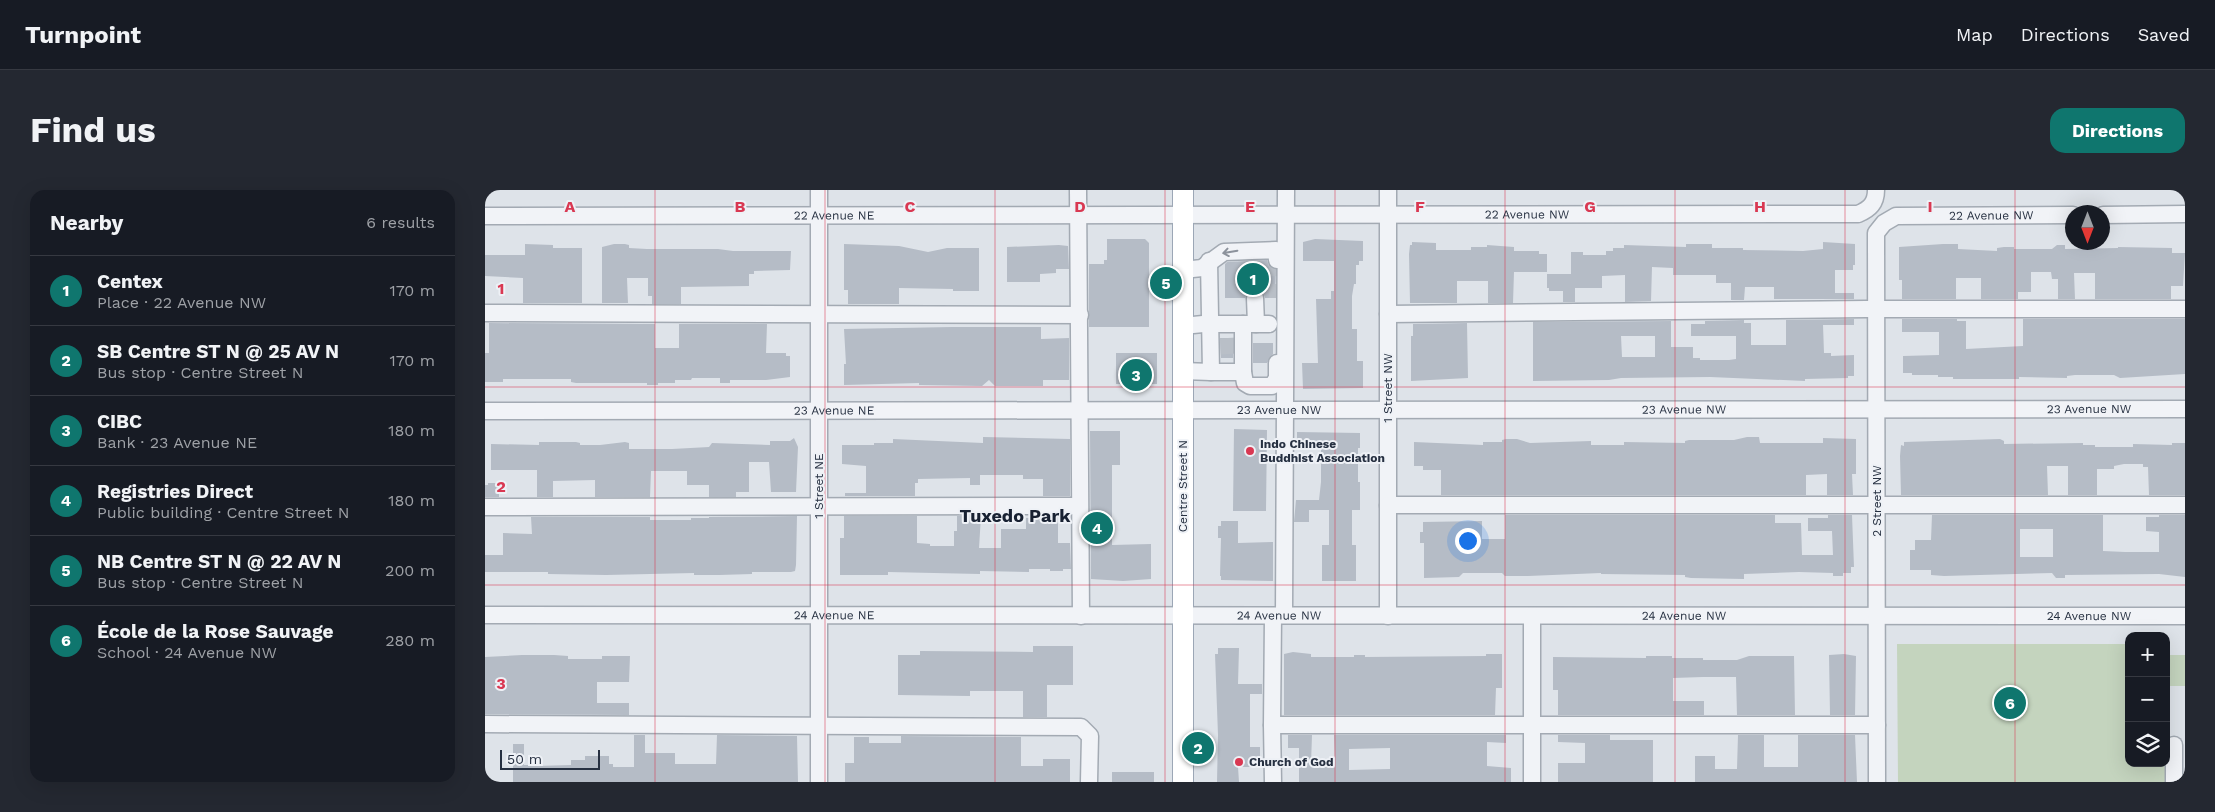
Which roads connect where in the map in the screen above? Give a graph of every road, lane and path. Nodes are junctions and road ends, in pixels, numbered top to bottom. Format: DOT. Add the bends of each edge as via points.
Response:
graph roads {
  1 [pos="819,190"];
  2 [pos="1078,190"];
  3 [pos="1087,190"];
  4 [pos="1183,190"];
  5 [pos="1286,190"];
  6 [pos="1387,190"];
  7 [pos="1876,190"];
  8 [pos="2185,214"];
  9 [pos="2065,215"];
  10 [pos="2110,215"];
  11 [pos="485,216"];
  12 [pos="819,216"];
  13 [pos="1083,216"];
  14 [pos="1183,216"];
  15 [pos="1285,216"];
  16 [pos="1388,216"];
  17 [pos="1883,223"];
  18 [pos="1277,260"];
  19 [pos="1209,261"];
  20 [pos="1183,270"];
  21 [pos="1255,298"];
  22 [pos="1277,298"];
  23 [pos="1877,309"];
  24 [pos="2185,309"];
  25 [pos="485,313"];
  26 [pos="819,314"];
  27 [pos="1388,314"];
  28 [pos="1079,315"];
  29 [pos="1210,324"];
  30 [pos="1183,326"];
  31 [pos="1245,327"];
  32 [pos="1233,367"];
  33 [pos="1183,371"];
  34 [pos="1211,372"];
  35 [pos="1877,409"];
  36 [pos="2185,409"];
  37 [pos="1079,410"];
  38 [pos="1182,410"];
  39 [pos="1285,410"];
  40 [pos="1388,410"];
  41 [pos="485,411"];
  42 [pos="819,411"];
  43 [pos="1388,505"];
  44 [pos="2185,505"];
  45 [pos="1079,506"];
  46 [pos="1877,506"];
  47 [pos="485,507"];
  48 [pos="819,507"];
  49 [pos="485,615"];
  50 [pos="819,615"];
  51 [pos="1183,615"];
  52 [pos="1081,616"];
  53 [pos="1279,616"];
  54 [pos="1388,616"];
  55 [pos="1532,616"];
  56 [pos="1877,616"];
  57 [pos="2185,616"];
  58 [pos="485,724"];
  59 [pos="1272,724"];
  60 [pos="819,726"];
  61 [pos="1532,726"];
  62 [pos="1877,726"];
  63 [pos="2174,745"];
  64 [pos="819,782"];
  65 [pos="1089,782"];
  66 [pos="1183,782"];
  67 [pos="1273,782"];
  68 [pos="1532,782"];
  69 [pos="1877,782"];
  70 [pos="2174,782"];
  1 -- 12 [label="street, 1 Street NE"];
  2 -- 13 [label="street"];
  3 -- 13 [label="street"];
  4 -- 14 [label="main road, Centre Street N"];
  5 -- 15 [label="street"];
  6 -- 16 [label="street, 1 Street NW"];
  7 -- 16 [label="street, 22 Avenue NW" via="1876,198 1869,208 1858,214"];
  8 -- 10 [label="street"];
  9 -- 17 [label="street, 22 Avenue NW" via="1896,216"];
  11 -- 12 [label="street, 22 Avenue NE"];
  12 -- 13 [label="street, 22 Avenue NE"];
  12 -- 26 [label="street, 1 Street NE"];
  13 -- 14 [label="street, 22 Avenue NE"];
  13 -- 28 [label="street"];
  14 -- 15 [label="street, 22 Avenue NW"];
  14 -- 20 [label="main road, Centre Street N"];
  15 -- 16 [label="street, 22 Avenue NW"];
  15 -- 39 [label="street"];
  16 -- 27 [label="street, 1 Street NW"];
  17 -- 23 [label="street, 2 Street NW" via="1877,233"];
  18 -- 19 [label="street, one-way" via="1276,250 1254,255 1224,252"];
  19 -- 20 [label="street" via="1202,268"];
  19 -- 29 [label="street"];
  20 -- 30 [label="main road, Centre Street N"];
  21 -- 31 [label="street"];
  22 -- 32 [label="street" via="1277,378 1272,386 1250,386"];
  23 -- 24 [label="street"];
  23 -- 27 [label="street"];
  23 -- 35 [label="street, 2 Street NW"];
  25 -- 26 [label="street"];
  26 -- 28 [label="street"];
  26 -- 42 [label="street, 1 Street NE"];
  27 -- 40 [label="street, 1 Street NW"];
  28 -- 37 [label="street"];
  29 -- 30 [label="street"];
  29 -- 31 [label="street"];
  29 -- 34 [label="street"];
  30 -- 33 [label="main road, Centre Street N"];
  31 -- 32 [label="street"];
  32 -- 34 [label="street"];
  33 -- 34 [label="street"];
  33 -- 38 [label="main road, Centre Street N"];
  35 -- 36 [label="street, 23 Avenue NW"];
  35 -- 40 [label="street, 23 Avenue NW"];
  35 -- 46 [label="street, 2 Street NW"];
  37 -- 38 [label="street, 23 Avenue NE"];
  37 -- 42 [label="street, 23 Avenue NE"];
  37 -- 45 [label="street"];
  38 -- 39 [label="street, 23 Avenue NW"];
  38 -- 51 [label="main road, Centre Street N"];
  39 -- 40 [label="street, 23 Avenue NW"];
  39 -- 53 [label="street"];
  40 -- 43 [label="street, 1 Street NW"];
  41 -- 42 [label="street, 23 Avenue NE"];
  42 -- 48 [label="street, 1 Street NE"];
  43 -- 46 [label="street"];
  43 -- 54 [label="street, 1 Street NW"];
  44 -- 46 [label="street"];
  45 -- 48 [label="street"];
  45 -- 52 [label="street"];
  46 -- 56 [label="street, 2 Street NW"];
  47 -- 48 [label="street"];
  48 -- 50 [label="street, 1 Street NE"];
  49 -- 50 [label="street, 24 Avenue NE"];
  50 -- 52 [label="street, 24 Avenue NE"];
  50 -- 60 [label="street, 1 Street NE"];
  51 -- 52 [label="street, 24 Avenue NE"];
  51 -- 53 [label="street, 24 Avenue NW"];
  51 -- 66 [label="main road, Centre Street N"];
  53 -- 54 [label="street, 24 Avenue NW"];
  53 -- 59 [label="street"];
  54 -- 55 [label="street, 24 Avenue NW"];
  55 -- 56 [label="street, 24 Avenue NW"];
  55 -- 61 [label="street"];
  56 -- 57 [label="street, 24 Avenue NW"];
  56 -- 62 [label="street, 2 Street NW"];
  58 -- 60 [label="street"];
  59 -- 61 [label="street"];
  59 -- 67 [label="street"];
  60 -- 64 [label="street, 1 Street NE"];
  60 -- 65 [label="street" via="1081,727 1090,736"];
  61 -- 62 [label="street"];
  61 -- 68 [label="street"];
  62 -- 69 [label="street, 2 Street NW"];
  63 -- 70 [label="street"];
}
